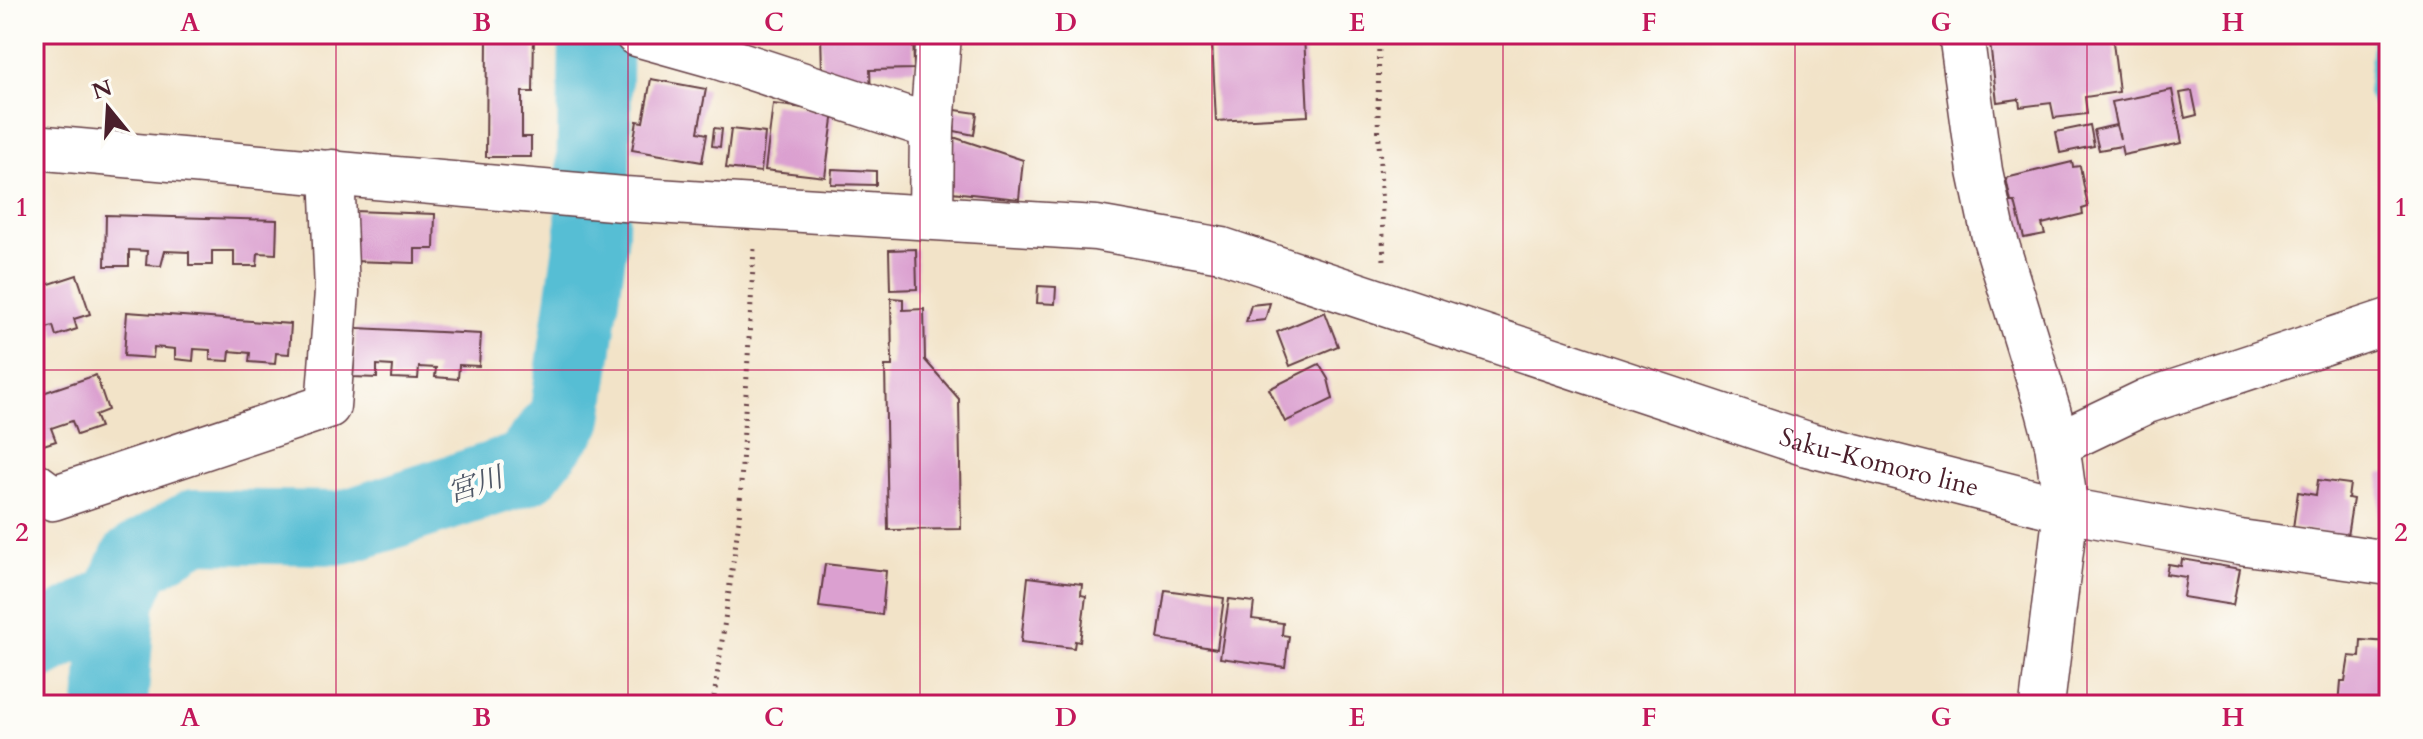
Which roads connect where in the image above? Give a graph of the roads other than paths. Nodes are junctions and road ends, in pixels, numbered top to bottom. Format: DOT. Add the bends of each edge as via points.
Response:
graph roads {
  1 [pos="637,34"];
  2 [pos="939,34"];
  3 [pos="1961,34"];
  4 [pos="932,127"];
  5 [pos="34,147"];
  6 [pos="332,172"];
  7 [pos="931,216"];
  8 [pos="2389,321"];
  9 [pos="2057,444"];
  10 [pos="34,484"];
  11 [pos="2066,510"];
  12 [pos="2389,563"];
  13 [pos="2042,705"];
  1 -- 4 [label="street"];
  2 -- 4 [label="street"];
  3 -- 9 [label="street" via="1993,232"];
  4 -- 7 [label="street"];
  5 -- 6 [label="street, Saku-Komoro line"];
  6 -- 7 [label="street, Saku-Komoro line" via="624,199"];
  6 -- 10 [label="street" via="337,292 328,406 53,498"];
  7 -- 11 [label="street, Saku-Komoro line" via="1096,228 1222,250 1807,444"];
  8 -- 9 [label="street" via="2147,401"];
  9 -- 11 [label="street"];
  11 -- 12 [label="street, Saku-Komoro line"];
  11 -- 13 [label="street"];
}
